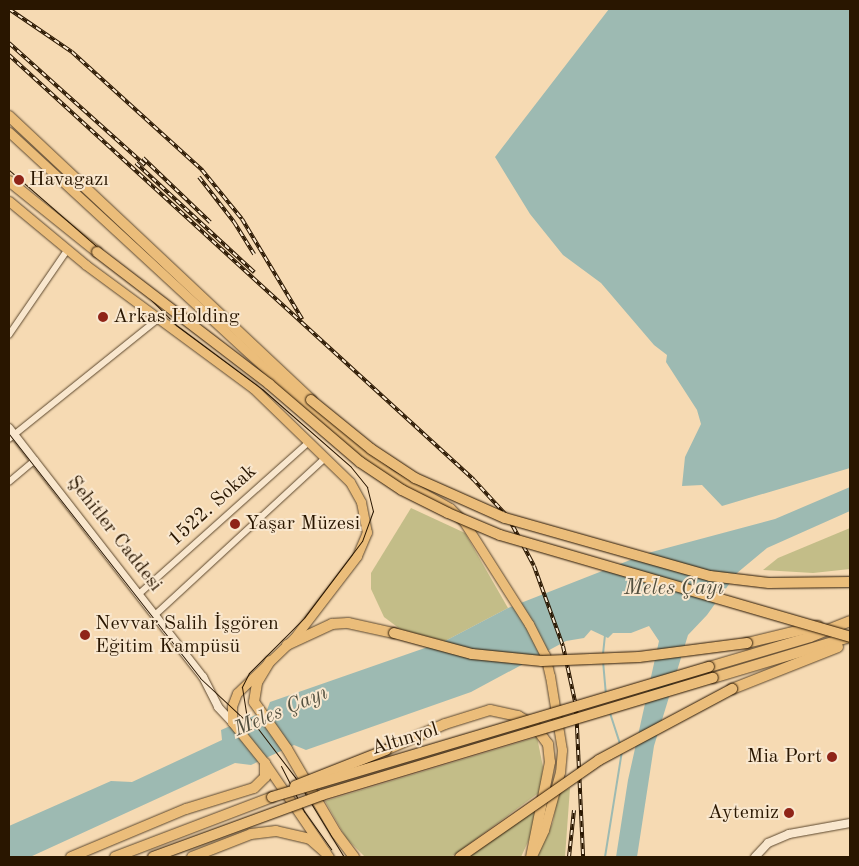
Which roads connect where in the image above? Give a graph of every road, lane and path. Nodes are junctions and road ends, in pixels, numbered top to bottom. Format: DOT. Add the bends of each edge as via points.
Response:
graph roads {
  1 [pos="9,116"];
  2 [pos="9,132"];
  3 [pos="9,181"];
  4 [pos="9,201"];
  5 [pos="68,249"];
  6 [pos="158,319"];
  7 [pos="9,335"];
  8 [pos="11,433"];
  9 [pos="308,442"];
  10 [pos="325,458"];
  11 [pos="35,460"];
  12 [pos="9,482"];
  13 [pos="850,582"];
  14 [pos="139,594"];
  15 [pos="156,615"];
  16 [pos="850,620"];
  17 [pos="850,637"];
  18 [pos="850,642"];
  19 [pos="287,645"];
  20 [pos="270,661"];
  21 [pos="232,722"];
  22 [pos="265,763"];
  23 [pos="272,797"];
  24 [pos="850,823"];
  25 [pos="327,855"];
  26 [pos="71,857"];
  27 [pos="114,857"];
  28 [pos="153,857"];
  29 [pos="192,857"];
  30 [pos="354,857"];
  31 [pos="460,857"];
  32 [pos="531,857"];
  33 [pos="755,857"];
  1 -- 13 [label="highway, bridge" via="311,400 371,449 415,478 505,518 678,569 769,583"];
  2 -- 32 [label="main road" via="318,417 390,474 457,514 515,601 544,655 562,750 552,805"];
  3 -- 17 [label="highway, bridge" via="270,384 342,448 402,490 500,535"];
  4 -- 5 [label="main road"];
  5 -- 6 [label="main road"];
  5 -- 7 [label="street"];
  6 -- 8 [label="street"];
  6 -- 9 [label="main road" via="253,388"];
  8 -- 11 [label="street, Şehitler Caddesi"];
  9 -- 10 [label="main road"];
  9 -- 14 [label="street, 1522. Sokak"];
  10 -- 15 [label="street"];
  10 -- 19 [label="main road" via="350,482 361,502 367,532 348,569"];
  11 -- 12 [label="street"];
  11 -- 14 [label="street, Şehitler Caddesi"];
  14 -- 15 [label="street, Şehitler Caddesi"];
  15 -- 21 [label="street, Şehitler Caddesi" via="205,680 218,707"];
  16 -- 19 [label="highway, bridge" via="746,643 638,657 535,661 472,654 348,623 332,624"];
  16 -- 23 [label="highway, Altınyol, bridge" via="810,637"];
  17 -- 28 [label="highway, Altınyol, bridge" via="322,795"];
  18 -- 31 [label="highway, bridge" via="732,689 606,756"];
  19 -- 20 [label="main road"];
  20 -- 21 [label="main road" via="237,693 232,706"];
  20 -- 30 [label="highway" via="254,690 254,702"];
  21 -- 22 [label="main road, Şehitler Caddesi"];
  22 -- 25 [label="main road, Şehitler Caddesi"];
  22 -- 26 [label="highway" via="264,777 254,788 186,809"];
  23 -- 27 [label="highway, Altınyol"];
  23 -- 32 [label="highway, bridge" via="474,713 504,711 534,725 543,735 550,762"];
  24 -- 33 [label="street" via="789,834 768,843"];
  25 -- 29 [label="highway" via="310,839 276,831 251,834"];
}
